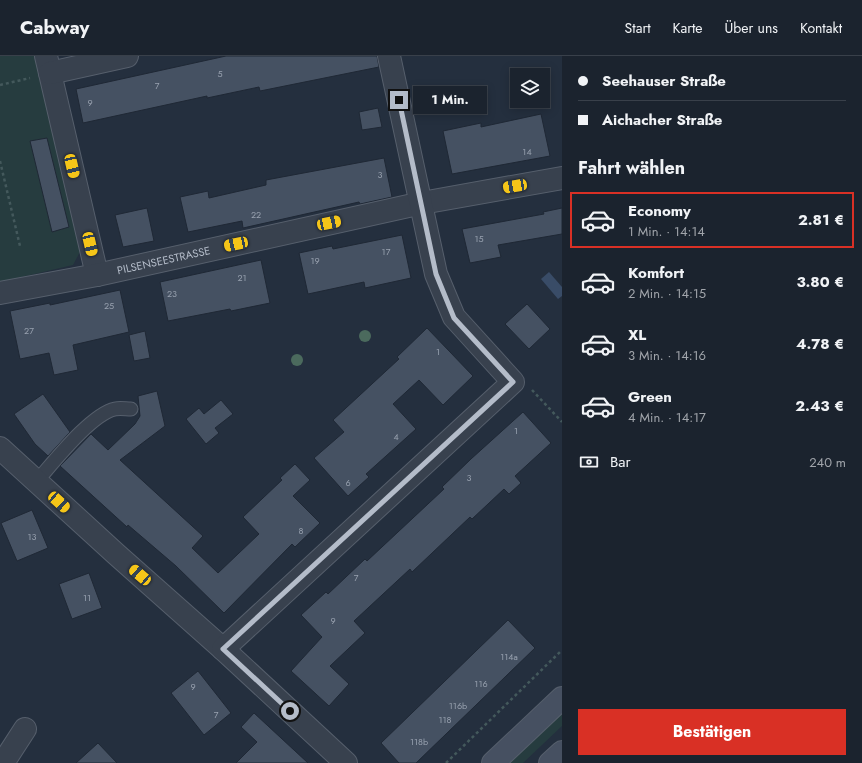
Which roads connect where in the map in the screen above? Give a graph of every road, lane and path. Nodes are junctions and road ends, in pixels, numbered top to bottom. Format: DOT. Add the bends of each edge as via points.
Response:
graph roads {
  1 [pos="127,56"];
  2 [pos="389,56"];
  3 [pos="48,65"];
  4 [pos="0,85"];
  5 [pos="0,162"];
  6 [pos="562,178"];
  7 [pos="422,203"];
  8 [pos="20,246"];
  9 [pos="97,275"];
  10 [pos="0,293"];
  11 [pos="513,382"];
  12 [pos="131,409"];
  13 [pos="562,422"];
  14 [pos="0,448"];
  15 [pos="36,482"];
  16 [pos="223,649"];
  17 [pos="562,650"];
  18 [pos="562,698"];
  19 [pos="25,729"];
  20 [pos="562,752"];
  21 [pos="3,763"];
  22 [pos="346,763"];
  23 [pos="446,763"];
  24 [pos="493,763"];
  25 [pos="550,763"];
  1 -- 3 [label="street"];
  2 -- 7 [label="street"];
  3 -- 4 [label="path"];
  3 -- 9 [label="street"];
  5 -- 8 [label="path"];
  6 -- 7 [label="street, PILSENSEESTRASSE"];
  7 -- 9 [label="street, PILSENSEESTRASSE"];
  7 -- 11 [label="street" via="436,274 454,318"];
  9 -- 10 [label="street, PILSENSEESTRASSE"];
  11 -- 13 [label="path" via="526,384"];
  11 -- 16 [label="street"];
  12 -- 15 [label="lane" via="115,409 103,415 85,429"];
  14 -- 15 [label="street"];
  15 -- 16 [label="street"];
  16 -- 22 [label="street"];
  17 -- 23 [label="path"];
  18 -- 24 [label="main road"];
  19 -- 21 [label="street"];
  20 -- 25 [label="main road"];
}
